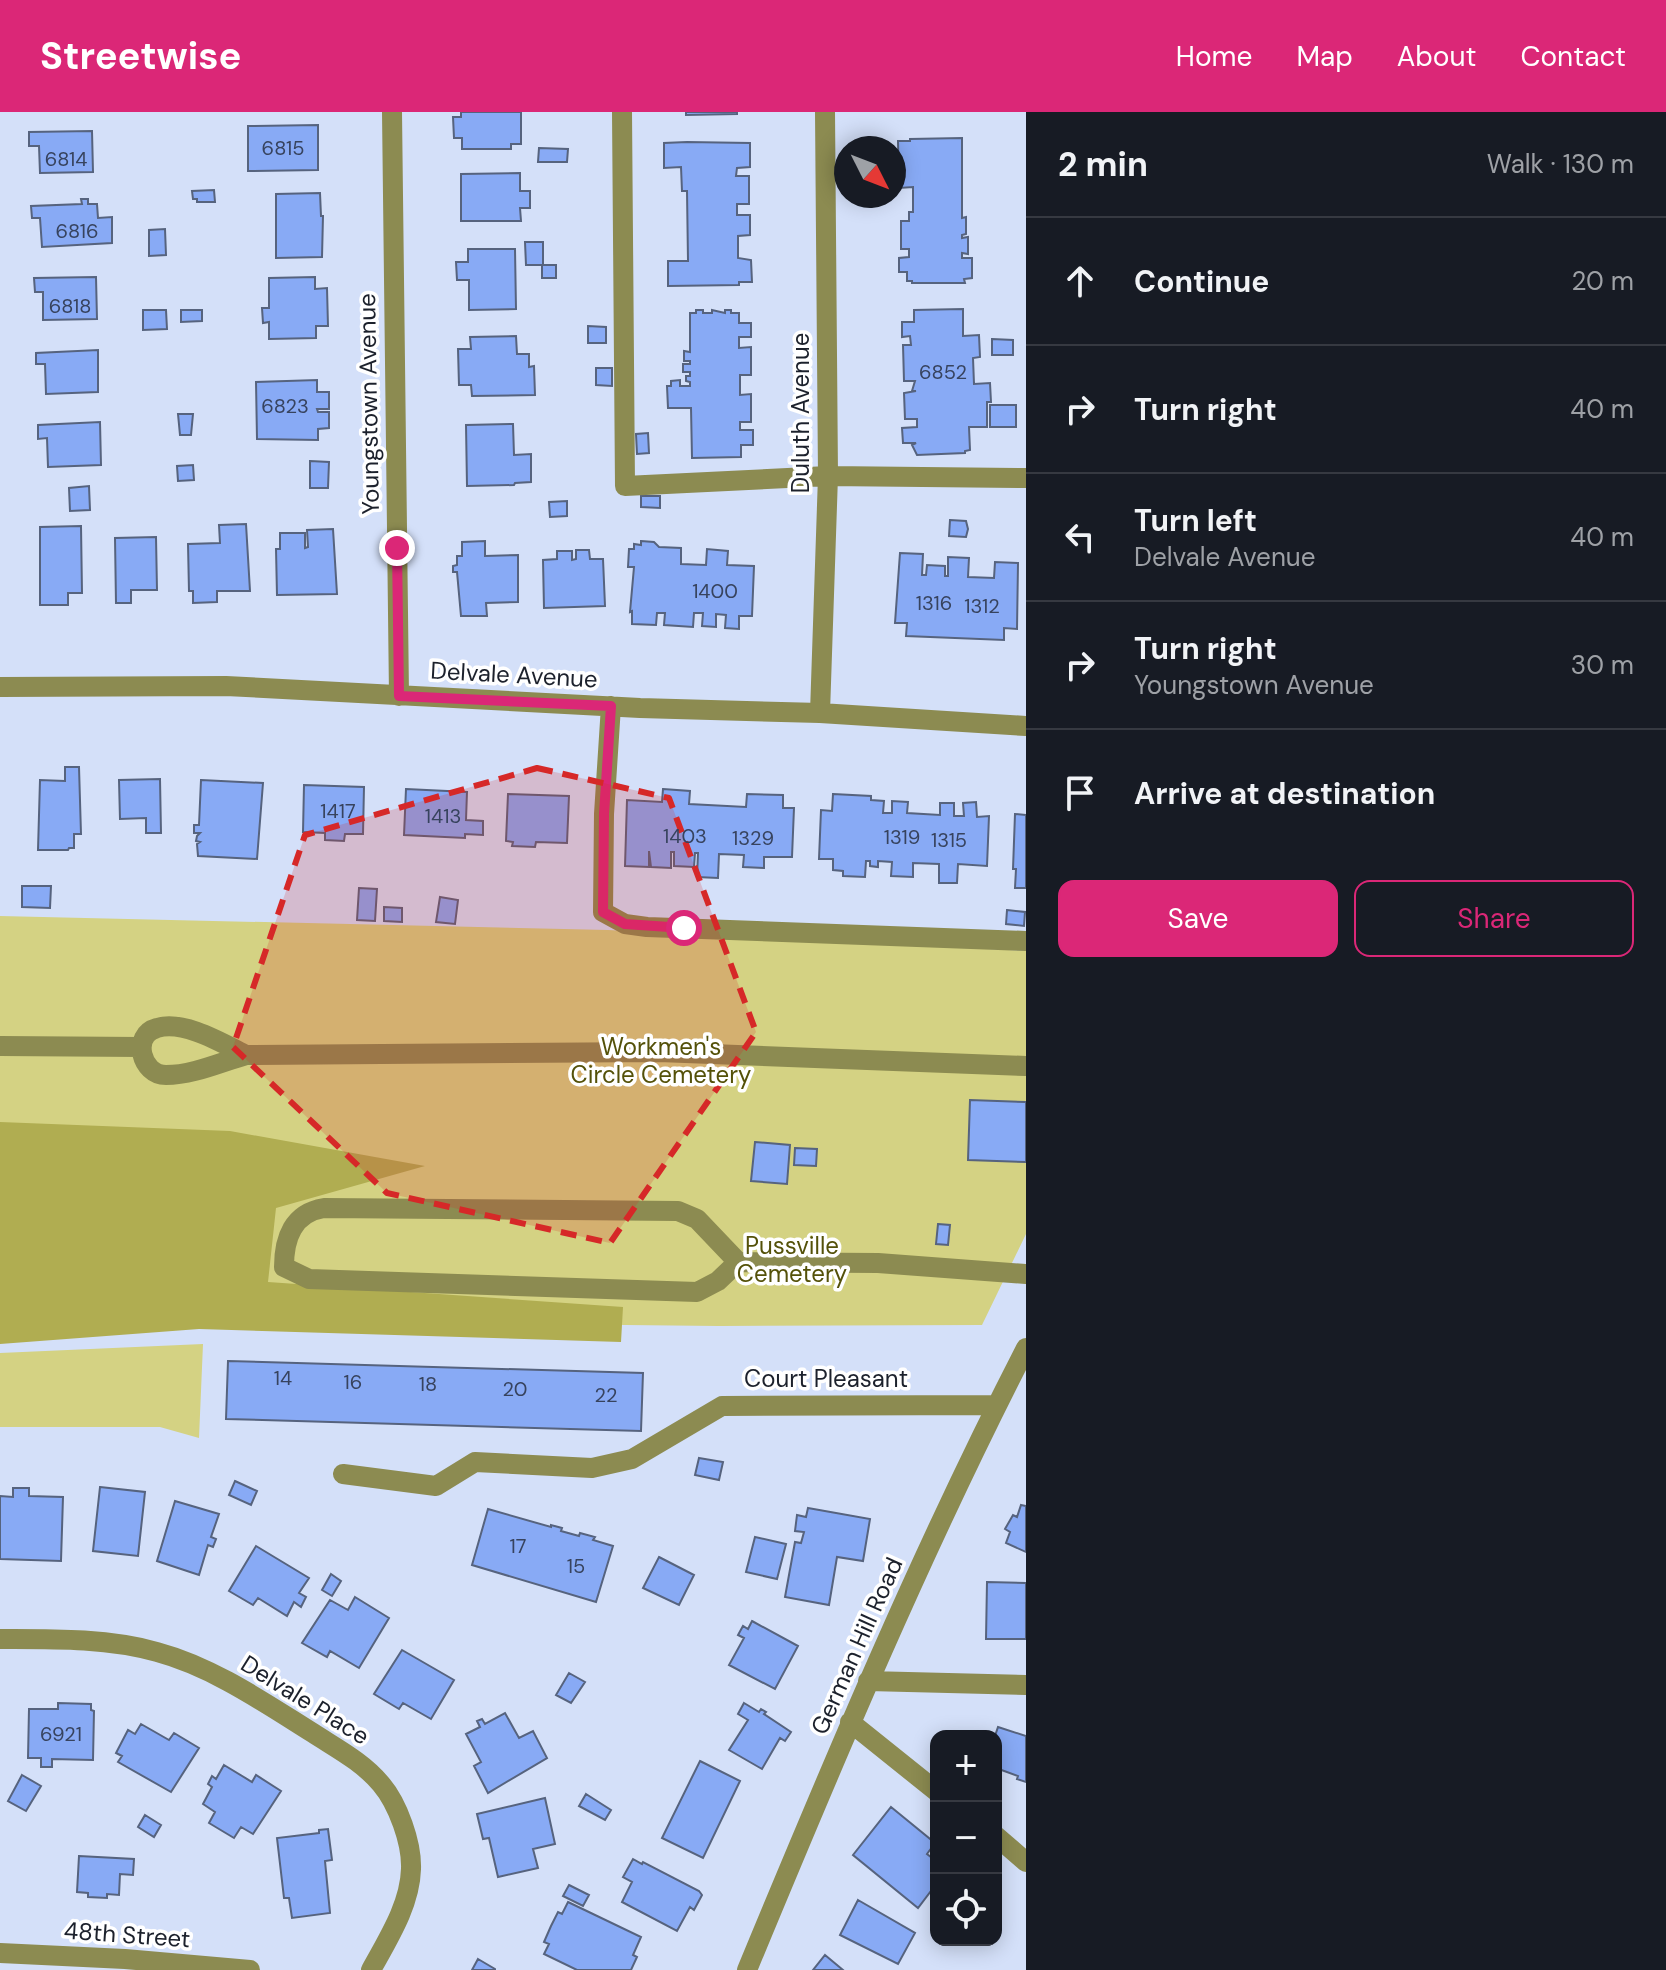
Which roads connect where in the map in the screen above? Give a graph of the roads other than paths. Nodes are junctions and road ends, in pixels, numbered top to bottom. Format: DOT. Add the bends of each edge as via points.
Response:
graph roads {
  1 [pos="392,112"];
  2 [pos="622,112"];
  3 [pos="825,112"];
  4 [pos="828,476"];
  5 [pos="1026,478"];
  6 [pos="0,687"];
  7 [pos="399,696"];
  8 [pos="611,706"];
  9 [pos="820,713"];
  10 [pos="1026,726"];
  11 [pos="1026,941"];
  12 [pos="0,1046"];
  13 [pos="141,1047"];
  14 [pos="246,1055"];
  15 [pos="1026,1066"];
  16 [pos="738,1262"];
  17 [pos="1026,1274"];
  18 [pos="1026,1348"];
  19 [pos="997,1405"];
  20 [pos="343,1474"];
  21 [pos="0,1639"];
  22 [pos="868,1681"];
  23 [pos="1026,1685"];
  24 [pos="850,1722"];
  25 [pos="930,1786"];
  26 [pos="1002,1841"];
  27 [pos="1026,1862"];
  28 [pos="0,1953"];
  29 [pos="250,1970"];
  30 [pos="371,1970"];
  31 [pos="747,1970"];
  1 -- 7 [label="street, Youngstown Avenue"];
  2 -- 4 [label="street" via="625,486"];
  3 -- 4 [label="street, Duluth Avenue"];
  4 -- 5 [label="street"];
  4 -- 9 [label="street, Duluth Avenue"];
  6 -- 7 [label="street, Delvale Avenue" via="226,686"];
  7 -- 8 [label="street, Delvale Avenue"];
  8 -- 9 [label="street, Delvale Avenue"];
  8 -- 11 [label="street" via="603,912 625,924 647,927"];
  9 -- 10 [label="street, Delvale Avenue"];
  12 -- 13 [label="street"];
  13 -- 14 [label="street" via="145,1035 169,1027 201,1033"];
  13 -- 14 [label="street" via="151,1071 164,1075"];
  14 -- 15 [label="street" via="659,1052"];
  16 -- 16 [label="street" via="697,1219 678,1211 324,1208 309,1210 284,1246 284,1267 309,1279 697,1292"];
  16 -- 17 [label="street" via="878,1263"];
  18 -- 19 [label="street, German Hill Road"];
  19 -- 20 [label="street, Court Pleasant" via="722,1406 632,1459 592,1468 475,1462 436,1486"];
  19 -- 22 [label="street, German Hill Road"];
  21 -- 30 [label="street, Delvale Place" via="112,1644 188,1662 289,1718 365,1769 395,1807 411,1868 396,1923"];
  22 -- 23 [label="street"];
  22 -- 24 [label="street, German Hill Road"];
  24 -- 25 [label="street"];
  24 -- 31 [label="street, German Hill Road"];
  26 -- 27 [label="street"];
  28 -- 29 [label="street, 48th Street"];
}
